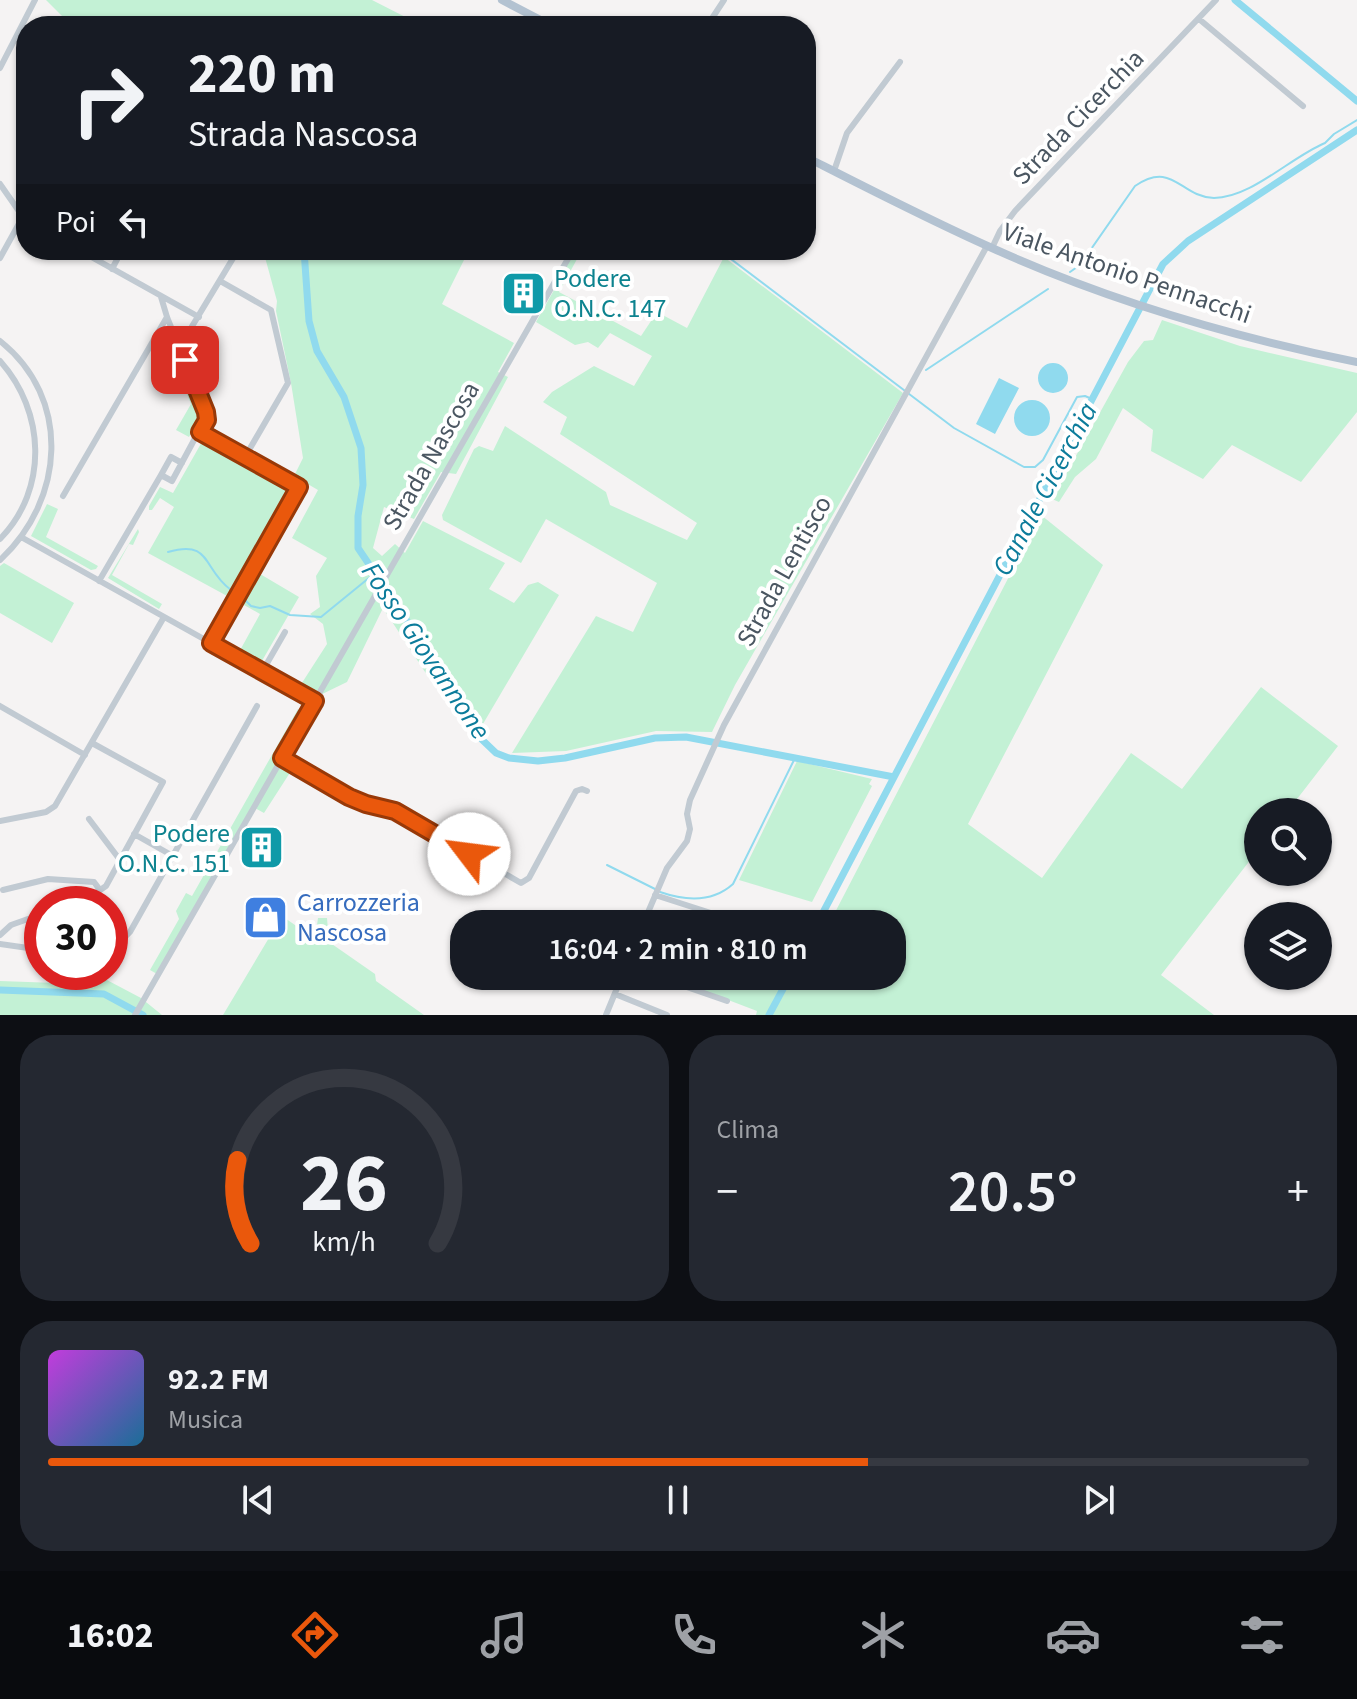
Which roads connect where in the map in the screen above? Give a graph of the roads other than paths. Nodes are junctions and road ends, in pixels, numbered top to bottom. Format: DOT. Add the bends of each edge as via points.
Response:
graph roads {
  1 [pos="502,0"];
  2 [pos="1216,0"];
  3 [pos="533,16"];
  4 [pos="1199,19"];
  5 [pos="16,37"];
  6 [pos="900,62"];
  7 [pos="0,68"];
  8 [pos="1303,106"];
  9 [pos="816,162"];
  10 [pos="834,171"];
  11 [pos="0,184"];
  12 [pos="16,204"];
  13 [pos="16,231"];
  14 [pos="990,247"];
  15 [pos="0,258"];
  16 [pos="96,260"];
  17 [pos="117,260"];
  18 [pos="232,260"];
  19 [pos="567,260"];
  20 [pos="112,269"];
  21 [pos="220,281"];
  22 [pos="161,297"];
  23 [pos="167,317"];
  24 [pos="199,317"];
  25 [pos="0,341"];
  26 [pos="179,348"];
  27 [pos="0,361"];
  28 [pos="1357,362"];
  29 [pos="51,428"];
  30 [pos="35,431"];
  31 [pos="200,432"];
  32 [pos="245,457"];
  33 [pos="182,463"];
  34 [pos="161,475"];
  35 [pos="63,496"];
  36 [pos="21,537"];
  37 [pos="0,539"];
  38 [pos="0,560"];
  39 [pos="99,581"];
  40 [pos="164,617"];
  41 [pos="285,632"];
  42 [pos="211,643"];
  43 [pos="262,672"];
  44 [pos="315,701"];
  45 [pos="0,706"];
  46 [pos="257,706"];
  47 [pos="92,743"];
  48 [pos="85,755"];
  49 [pos="282,758"];
  50 [pos="587,791"];
  51 [pos="89,819"];
  52 [pos="0,821"];
  53 [pos="134,834"];
  54 [pos="173,856"];
  55 [pos="120,860"];
  56 [pos="97,886"];
  57 [pos="106,886"];
  58 [pos="3,890"];
  59 [pos="655,895"];
  60 [pos="649,910"];
  61 [pos="702,910"];
  62 [pos="24,920"];
  63 [pos="128,934"];
  64 [pos="0,935"];
  65 [pos="0,944"];
  66 [pos="24,947"];
  67 [pos="617,990"];
  68 [pos="695,990"];
  69 [pos="615,994"];
  70 [pos="727,1001"];
  71 [pos="136,1015"];
  72 [pos="606,1015"];
  73 [pos="667,1015"];
  1 -- 3 [label="main road"];
  2 -- 4 [label="street, Strada Cicerchia"];
  4 -- 8 [label="street"];
  4 -- 14 [label="street, Strada Cicerchia" via="1015,211"];
  5 -- 7 [label="street"];
  6 -- 10 [label="street" via="847,133"];
  9 -- 10 [label="main road, Viale Antonio Pennacchi"];
  10 -- 14 [label="main road, Viale Antonio Pennacchi"];
  11 -- 12 [label="street"];
  13 -- 15 [label="street"];
  14 -- 28 [label="main road, Viale Antonio Pennacchi" via="1129,301"];
  14 -- 59 [label="street, Strada Lentisco" via="719,734 688,806 687,841"];
  16 -- 20 [label="street"];
  17 -- 20 [label="street"];
  18 -- 21 [label="street"];
  19 -- 44 [label="street, Strada Nascosa"];
  20 -- 22 [label="street"];
  21 -- 24 [label="street"];
  21 -- 32 [label="street" via="271,310 288,383"];
  22 -- 23 [label="street"];
  22 -- 24 [label="street"];
  23 -- 26 [label="street"];
  23 -- 35 [label="street"];
  24 -- 26 [label="street"];
  25 -- 29 [label="street" via="38,387"];
  26 -- 31 [label="street" via="206,412"];
  27 -- 30 [label="street" via="22,391"];
  29 -- 30 [label="street"];
  29 -- 36 [label="street" via="53,455 46,490"];
  30 -- 37 [label="street" via="33,477 15,520"];
  31 -- 32 [label="street"];
  31 -- 33 [label="street"];
  32 -- 42 [label="street" via="299,487"];
  33 -- 34 [label="street" via="171,457"];
  33 -- 34 [label="street" via="172,481"];
  34 -- 39 [label="street"];
  36 -- 38 [label="street"];
  36 -- 39 [label="street"];
  39 -- 40 [label="street"];
  40 -- 42 [label="street"];
  40 -- 47 [label="street"];
  41 -- 43 [label="street"];
  42 -- 43 [label="street"];
  43 -- 44 [label="street"];
  44 -- 49 [label="street, Strada Nascosa"];
  45 -- 48 [label="street"];
  46 -- 54 [label="street"];
  47 -- 48 [label="street"];
  47 -- 53 [label="street" via="163,782"];
  48 -- 52 [label="street" via="51,810"];
  49 -- 50 [label="street" via="356,801 400,813 521,883 529,878 576,791"];
  49 -- 71 [label="street, Strada Nascosa"];
  51 -- 55 [label="street"];
  53 -- 54 [label="street"];
  53 -- 55 [label="street"];
  54 -- 63 [label="street"];
  55 -- 57 [label="street"];
  56 -- 58 [label="street" via="48,879"];
  59 -- 60 [label="street, Strada Lentisco"];
  59 -- 61 [label="street"];
  62 -- 64 [label="street"];
  65 -- 66 [label="street"];
  67 -- 69 [label="street"];
  68 -- 70 [label="street"];
  69 -- 72 [label="street"];
  69 -- 73 [label="street"];
}
